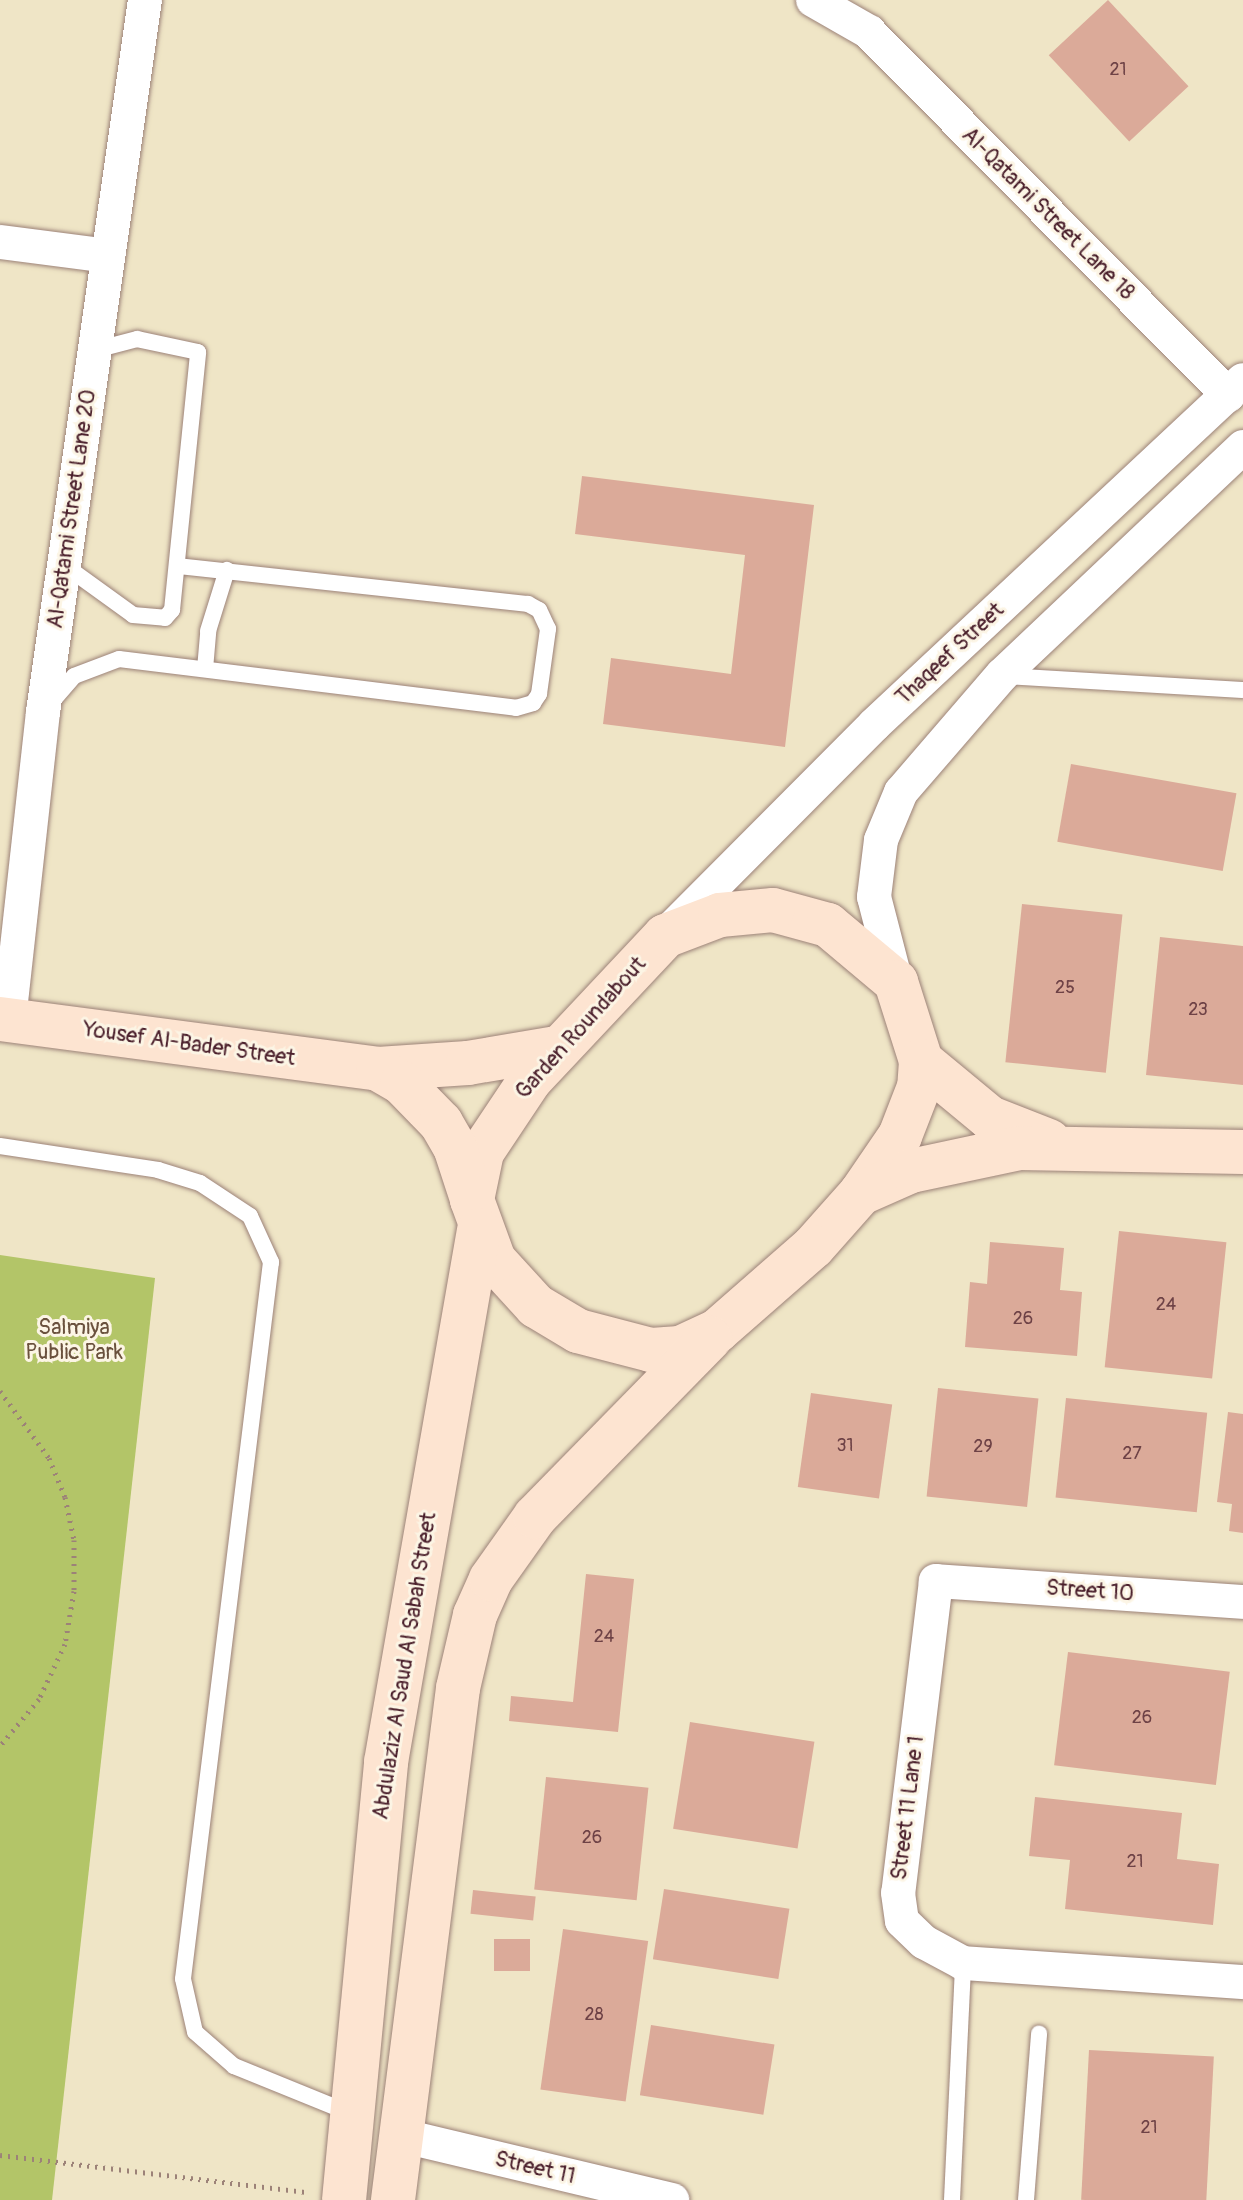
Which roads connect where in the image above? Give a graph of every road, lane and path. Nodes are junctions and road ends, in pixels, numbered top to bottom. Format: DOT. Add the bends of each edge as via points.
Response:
graph roads {
  1 [pos="145,0"];
  2 [pos="813,0"];
  3 [pos="858,0"];
  4 [pos="869,32"];
  5 [pos="0,242"];
  6 [pos="108,256"];
  7 [pos="95,350"];
  8 [pos="1235,388"];
  9 [pos="1243,447"];
  10 [pos="64,565"];
  11 [pos="180,566"];
  12 [pos="227,570"];
  13 [pos="205,669"];
  14 [pos="1002,675"];
  15 [pos="1243,690"];
  16 [pos="43,712"];
  17 [pos="665,936"];
  18 [pos="896,982"];
  19 [pos="4,1019"];
  20 [pos="557,1048"];
  21 [pos="921,1061"];
  22 [pos="378,1069"];
  23 [pos="0,1146"];
  24 [pos="1074,1149"];
  25 [pos="1243,1152"];
  26 [pos="861,1193"];
  27 [pos="475,1215"];
  28 [pos="717,1331"];
  29 [pos="0,1391"];
  30 [pos="936,1581"];
  31 [pos="1243,1602"];
  32 [pos="0,1746"];
  33 [pos="963,1963"];
  34 [pos="1243,1982"];
  35 [pos="1039,2034"];
  36 [pos="352,2114"];
  37 [pos="399,2135"];
  38 [pos="0,2155"];
  39 [pos="344,2199"];
  40 [pos="393,2200"];
  41 [pos="672,2200"];
  42 [pos="952,2200"];
  43 [pos="1026,2200"];
  1 -- 6 [label="street, Al-Qatami Street Lane 20"];
  2 -- 4 [label="street, Al-Qatami Street Lane 18"];
  3 -- 4 [label="street, Al-Qatami Street Lane 18"];
  4 -- 8 [label="street, Al-Qatami Street Lane 18"];
  5 -- 6 [label="street"];
  6 -- 7 [label="street, Al-Qatami Street Lane 20"];
  7 -- 10 [label="street, Al-Qatami Street Lane 20"];
  7 -- 11 [label="lane" via="137,339 198,352"];
  8 -- 17 [label="street, Thaqeef Street" via="874,725"];
  9 -- 14 [label="street"];
  10 -- 11 [label="lane" via="120,608 147,619 165,618 172,610"];
  10 -- 16 [label="street, Al-Qatami Street Lane 20"];
  11 -- 12 [label="lane"];
  12 -- 13 [label="lane" via="208,631"];
  12 -- 13 [label="lane" via="528,604 539,610 548,629 539,694 533,703 516,708"];
  13 -- 16 [label="lane" via="119,659 74,676"];
  14 -- 15 [label="lane"];
  14 -- 18 [label="street" via="901,792 881,840 874,897"];
  16 -- 19 [label="street, Al-Qatami Street Lane 20"];
  17 -- 18 [label="street, Garden Roundabout" via="720,915 773,910 802,915 849,938"];
  17 -- 20 [label="street, Garden Roundabout"];
  18 -- 21 [label="street, Garden Roundabout"];
  19 -- 22 [label="street, Yousef Al-Bader Street"];
  20 -- 22 [label="street, Yousef Al-Bader Street" via="468,1063"];
  20 -- 27 [label="street, Garden Roundabout" via="516,1098 482,1152"];
  21 -- 24 [label="street" via="953,1093 990,1118"];
  21 -- 26 [label="street, Garden Roundabout" via="919,1087 900,1136"];
  22 -- 27 [label="street, Yousef Al-Bader Street" via="402,1083 441,1123 455,1147"];
  23 -- 36 [label="lane" via="158,1170 200,1183 250,1216 271,1262 183,1979 195,2032 234,2066"];
  24 -- 25 [label="street"];
  24 -- 26 [label="street" via="964,1155"];
  26 -- 28 [label="street, Garden Roundabout" via="773,1287"];
  27 -- 28 [label="street, Garden Roundabout" via="516,1287 578,1331 651,1350 680,1348"];
  27 -- 36 [label="street, Abdulaziz Al Saud Al Sabah Street" via="386,1762"];
  28 -- 37 [label="street" via="535,1517 498,1567 475,1615 459,1675"];
  29 -- 32 [label="path" via="49,1458 65,1497 74,1540 74,1591 65,1644 39,1699"];
  30 -- 31 [label="street, Street 10"];
  30 -- 33 [label="street, Street 11 Lane 1" via="898,1893 902,1921 924,1942"];
  33 -- 34 [label="street, Street 11 Lane 1"];
  33 -- 42 [label="lane"];
  35 -- 43 [label="lane"];
  36 -- 39 [label="street, Abdulaziz Al Saud Al Sabah Street"];
  37 -- 40 [label="street"];
  37 -- 41 [label="street, Street 11"];
  38 -- 39 [label="path"];
}
